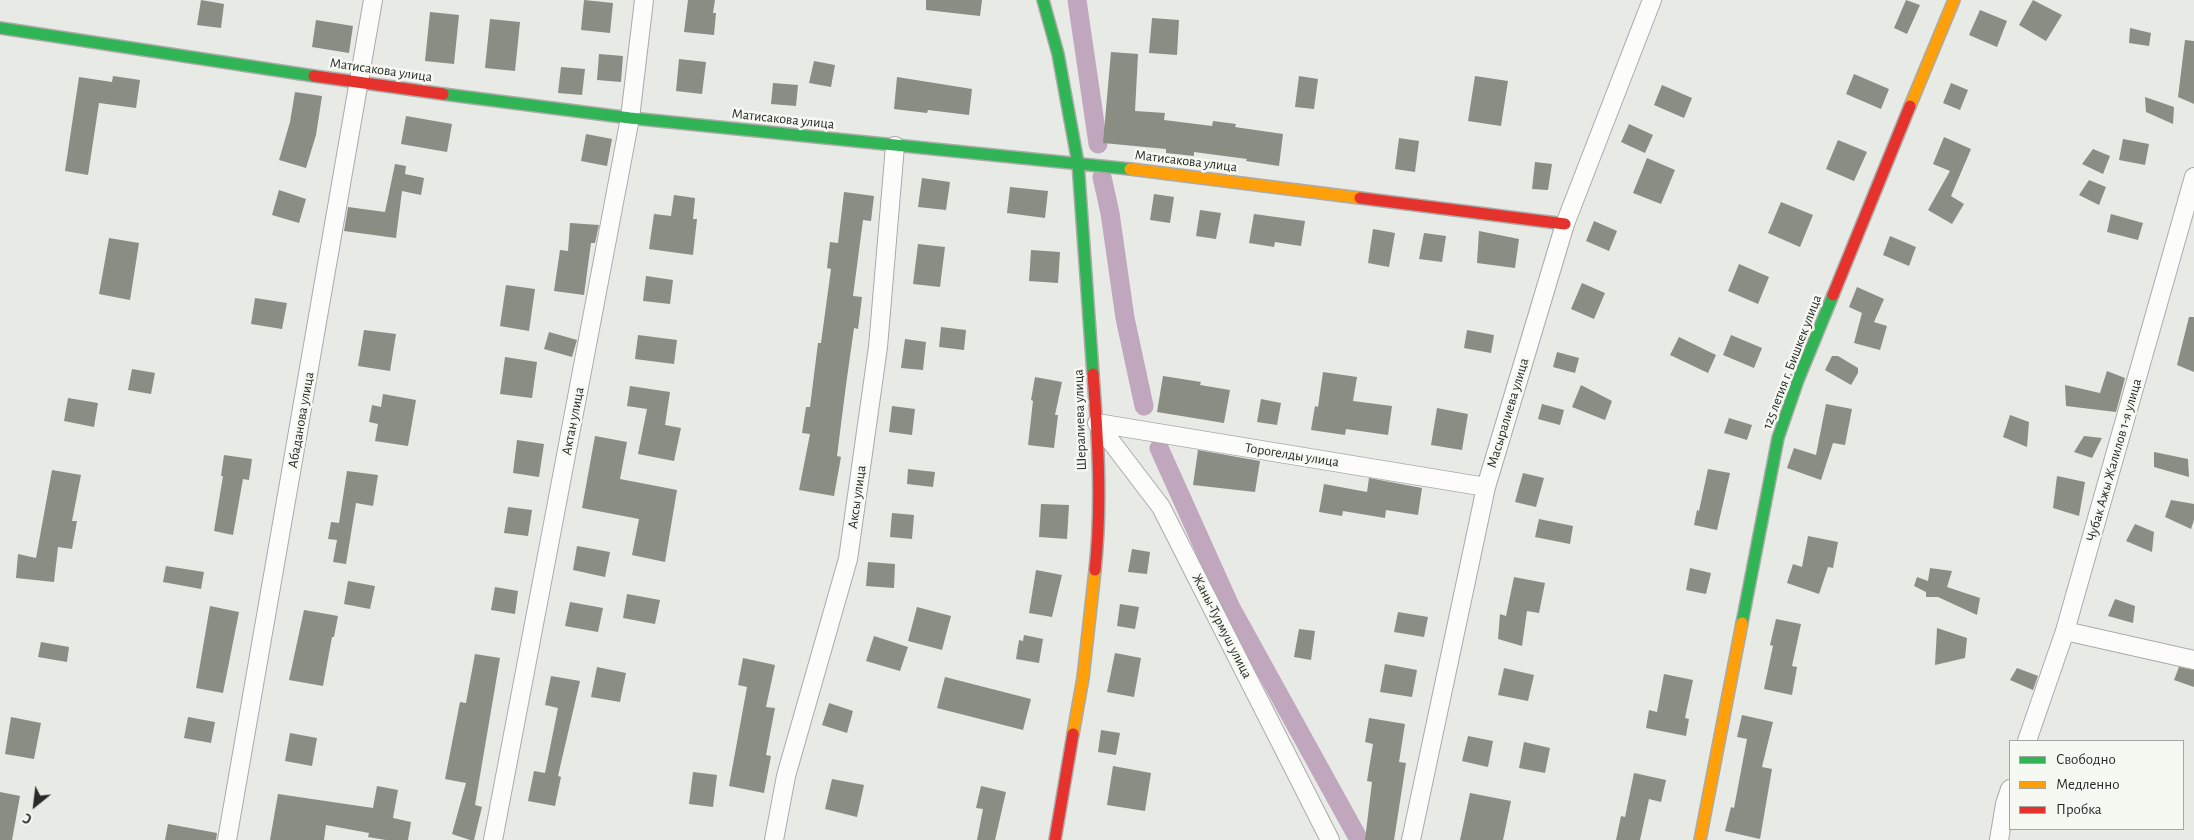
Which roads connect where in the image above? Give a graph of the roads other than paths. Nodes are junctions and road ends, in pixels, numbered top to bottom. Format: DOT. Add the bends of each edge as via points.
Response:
graph roads {
  1 [pos="373,0"];
  2 [pos="644,0"];
  3 [pos="1043,0"];
  4 [pos="1652,0"];
  5 [pos="1954,0"];
  6 [pos="0,28"];
  7 [pos="360,83"];
  8 [pos="630,118"];
  9 [pos="896,146"];
  10 [pos="1078,163"];
  11 [pos="2194,177"];
  12 [pos="1565,224"];
  13 [pos="1097,423"];
  14 [pos="1486,487"];
  15 [pos="2065,631"];
  16 [pos="2194,660"];
  17 [pos="2027,740"];
  18 [pos="2009,792"];
  19 [pos="227,840"];
  20 [pos="493,840"];
  21 [pos="774,840"];
  22 [pos="1055,840"];
  23 [pos="1330,840"];
  24 [pos="1411,840"];
  25 [pos="1700,840"];
  26 [pos="1999,840"];
  1 -- 7 [label="street, Абаданова улица"];
  2 -- 8 [label="street, Актан улица"];
  3 -- 10 [label="street, Шералиева улица" via="1058,54"];
  4 -- 12 [label="street, Масыралиева улица"];
  5 -- 25 [label="street, 125 летия г. Бишкек улица" via="1798,380 1778,438"];
  6 -- 7 [label="street, Матисакова улица"];
  7 -- 8 [label="street, Матисакова улица"];
  7 -- 19 [label="street, Абаданова улица"];
  8 -- 9 [label="street, Матисакова улица"];
  8 -- 20 [label="street, Актан улица"];
  9 -- 10 [label="street, Матисакова улица"];
  9 -- 21 [label="street, Аксы улица" via="878,347 848,558 786,776"];
  10 -- 12 [label="street, Матисакова улица"];
  10 -- 13 [label="street, Шералиева улица"];
  11 -- 15 [label="street, Чубак Ажы Жалилов 1-я улица"];
  12 -- 14 [label="street, Масыралиева улица"];
  13 -- 14 [label="street, Торогелды улица"];
  13 -- 22 [label="street, Шералиева улица" via="1098,543 1083,678"];
  13 -- 23 [label="street, Жаны-Турмуш улица" via="1161,506"];
  14 -- 24 [label="street, Масыралиева улица"];
  15 -- 16 [label="street"];
  15 -- 17 [label="street, Чубак Ажы Жалилов 1-я улица"];
  18 -- 26 [label="street"];
}
